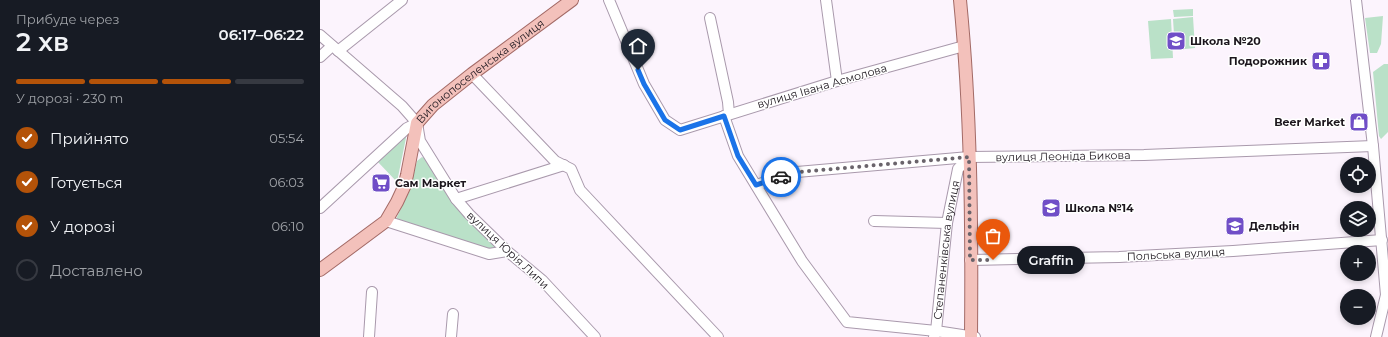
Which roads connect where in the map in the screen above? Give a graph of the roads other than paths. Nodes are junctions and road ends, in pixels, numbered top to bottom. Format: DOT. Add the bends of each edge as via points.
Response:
graph roads {
  1 [pos="402,0"];
  2 [pos="572,0"];
  3 [pos="609,0"];
  4 [pos="826,0"];
  5 [pos="960,0"];
  6 [pos="1356,0"];
  7 [pos="710,18"];
  8 [pos="320,35"];
  9 [pos="964,46"];
  10 [pos="335,49"];
  11 [pos="320,57"];
  12 [pos="472,74"];
  13 [pos="837,81"];
  14 [pos="727,115"];
  15 [pos="418,124"];
  16 [pos="1373,146"];
  17 [pos="969,157"];
  18 [pos="564,165"];
  19 [pos="756,185"];
  20 [pos="456,198"];
  21 [pos="320,208"];
  22 [pos="386,221"];
  23 [pos="874,221"];
  24 [pos="947,223"];
  25 [pos="1382,240"];
  26 [pos="507,251"];
  27 [pos="970,260"];
  28 [pos="320,270"];
  29 [pos="372,292"];
  30 [pos="1387,297"];
  31 [pos="453,314"];
  32 [pos="935,334"];
  33 [pos="369,337"];
  34 [pos="451,337"];
  35 [pos="595,337"];
  36 [pos="718,337"];
  37 [pos="972,337"];
  38 [pos="1376,337"];
  1 -- 10 [label="street"];
  2 -- 12 [label="main road, Вигонопоселенська вулиця"];
  3 -- 14 [label="street, вулиця Івана Асмолова" via="644,84 665,120 680,130"];
  4 -- 13 [label="street"];
  5 -- 9 [label="main road"];
  6 -- 16 [label="street"];
  7 -- 14 [label="street" via="728,102"];
  8 -- 10 [label="street"];
  9 -- 13 [label="street, вулиця Івана Асмолова"];
  9 -- 17 [label="main road"];
  10 -- 11 [label="street"];
  10 -- 15 [label="street" via="402,106"];
  12 -- 15 [label="main road, Вигонопоселенська вулиця" via="434,105"];
  12 -- 18 [label="street" via="555,161"];
  13 -- 14 [label="street, вулиця Івана Асмолова"];
  14 -- 19 [label="street" via="738,156"];
  15 -- 20 [label="street, вулиця Юрія Липи" via="420,141"];
  15 -- 21 [label="street, Вигонопоселенська вулиця" via="408,128"];
  15 -- 22 [label="main road" via="408,175"];
  16 -- 17 [label="street, вулиця Леоніда Бикова" via="1144,155"];
  16 -- 25 [label="street"];
  17 -- 19 [label="street, вулиця Леоніда Бикова" via="798,172"];
  17 -- 24 [label="street, Степаненківська вулиця" via="958,169"];
  17 -- 27 [label="main road"];
  18 -- 20 [label="street"];
  18 -- 36 [label="street" via="570,169 580,190"];
  19 -- 32 [label="street" via="802,262 846,322"];
  20 -- 26 [label="street, вулиця Юрія Липи"];
  22 -- 26 [label="street" via="489,254"];
  22 -- 28 [label="main road"];
  23 -- 24 [label="street"];
  24 -- 32 [label="street, Степаненківська вулиця"];
  25 -- 27 [label="street, Польська вулиця" via="1119,257"];
  25 -- 30 [label="street"];
  26 -- 35 [label="street, вулиця Юрія Липи" via="542,280"];
  27 -- 37 [label="main road"];
  29 -- 33 [label="street"];
  30 -- 38 [label="street"];
  31 -- 34 [label="street"];
  32 -- 37 [label="street"];
}
